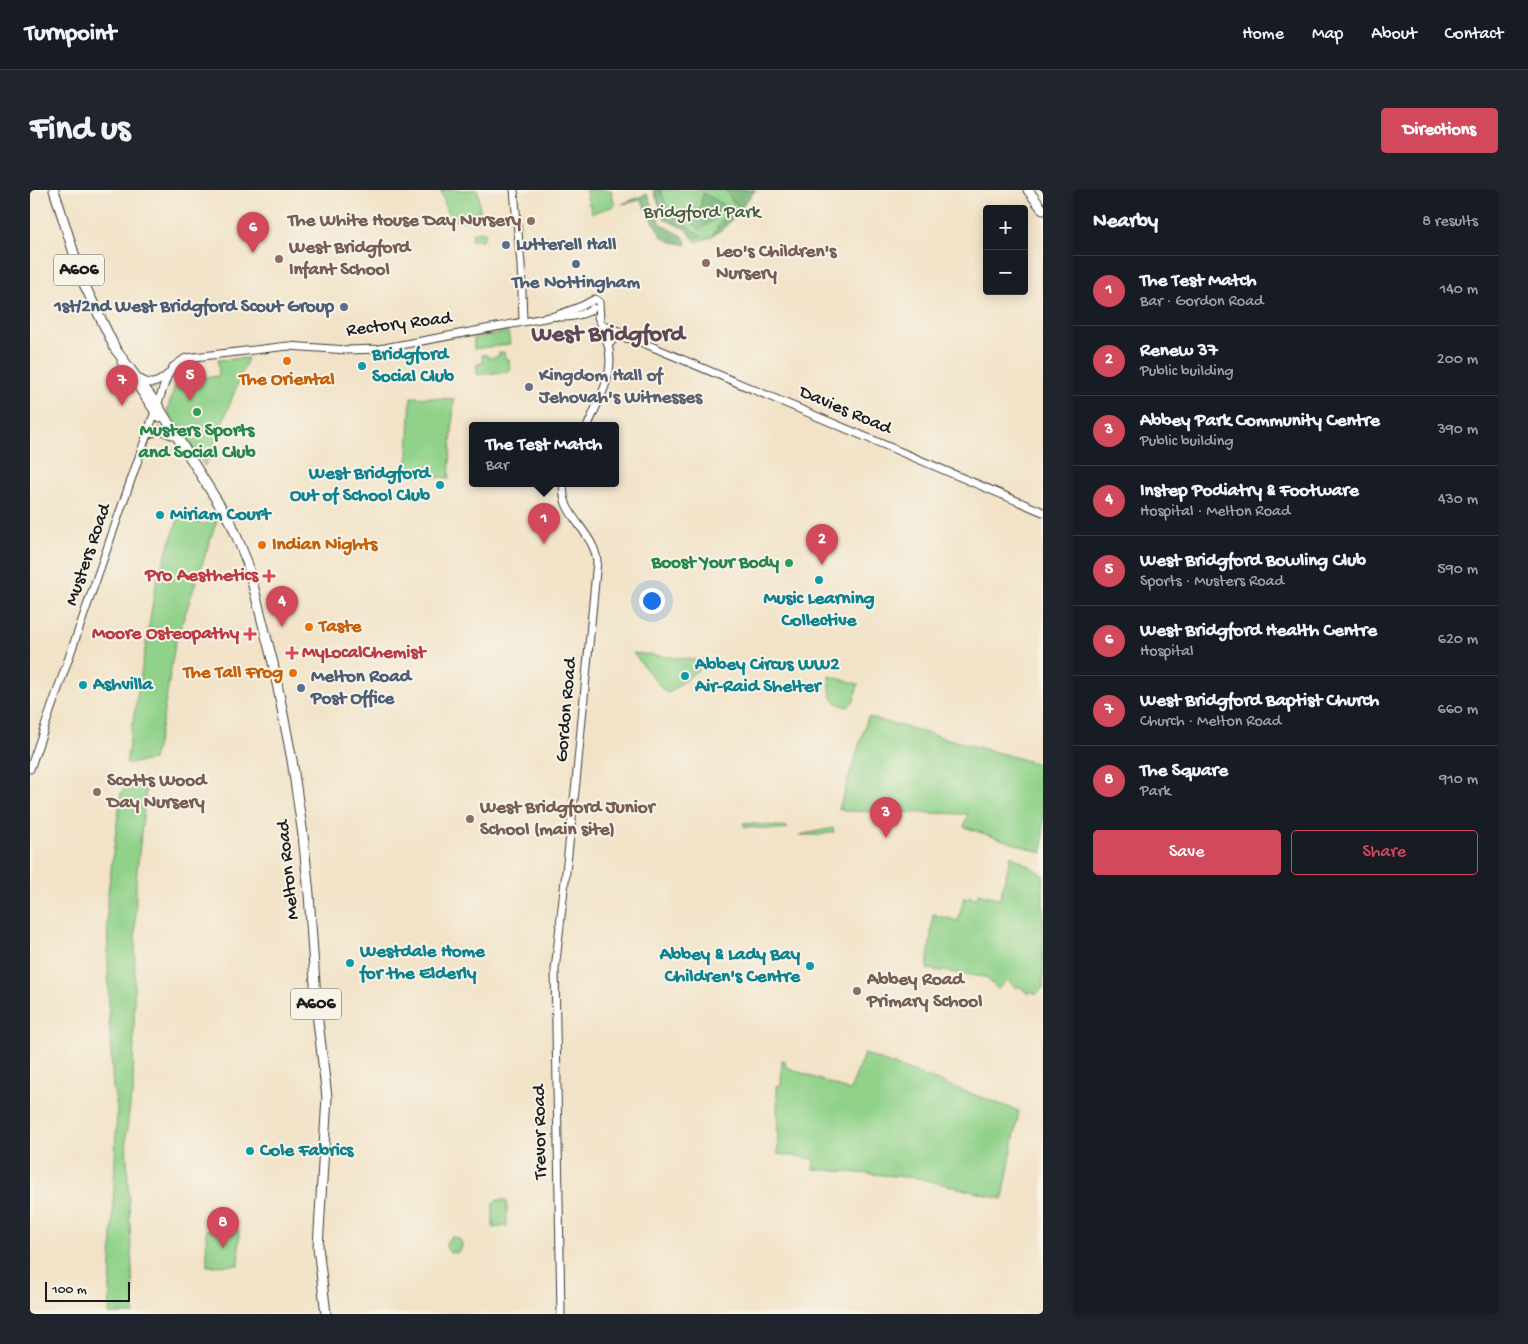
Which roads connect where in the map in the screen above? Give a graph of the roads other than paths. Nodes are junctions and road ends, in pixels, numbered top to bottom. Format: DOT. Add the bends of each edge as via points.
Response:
graph roads {
  1 [pos="54,190"];
  2 [pos="514,190"];
  3 [pos="1028,190"];
  4 [pos="1043,210"];
  5 [pos="523,321"];
  6 [pos="601,323"];
  7 [pos="634,339"];
  8 [pos="608,345"];
  9 [pos="113,346"];
  10 [pos="186,358"];
  11 [pos="171,371"];
  12 [pos="139,377"];
  13 [pos="157,410"];
  14 [pos="589,422"];
  15 [pos="149,434"];
  16 [pos="172,435"];
  17 [pos="181,446"];
  18 [pos="564,487"];
  19 [pos="1043,512"];
  20 [pos="30,770"];
  21 [pos="557,950"];
  22 [pos="326,1314"];
  23 [pos="561,1314"];
  1 -- 9 [label="main road, Melton Road / A606" via="83,282"];
  2 -- 5 [label="street"];
  3 -- 4 [label="main road"];
  5 -- 6 [label="street, Rectory Road" via="594,306"];
  5 -- 10 [label="street, Rectory Road" via="379,349 282,346"];
  6 -- 7 [label="street, Davies Road"];
  6 -- 8 [label="street"];
  7 -- 8 [label="street" via="616,337"];
  7 -- 19 [label="street, Davies Road"];
  8 -- 14 [label="street" via="611,369"];
  9 -- 12 [label="main road, Melton Road / A606"];
  9 -- 13 [label="main road, Melton Road / A606" via="127,372"];
  10 -- 11 [label="street, Musters Road"];
  11 -- 12 [label="street" via="154,384 147,384"];
  11 -- 13 [label="street, Musters Road"];
  12 -- 13 [label="main road, Melton Road / A606"];
  13 -- 15 [label="street, Musters Road"];
  13 -- 16 [label="main road, Melton Road / A606"];
  13 -- 17 [label="main road, Melton Road / A606"];
  15 -- 16 [label="street" via="160,430"];
  15 -- 20 [label="street, Musters Road"];
  16 -- 17 [label="main road, Melton Road / A606"];
  17 -- 22 [label="main road, Melton Road / A606" via="225,511 247,562 273,663 292,760 308,881 316,1007 327,1097 318,1247"];
  18 -- 21 [label="street, Gordon Road" via="566,505 592,541 597,561"];
  21 -- 23 [label="street, Trevor Road"];
}
